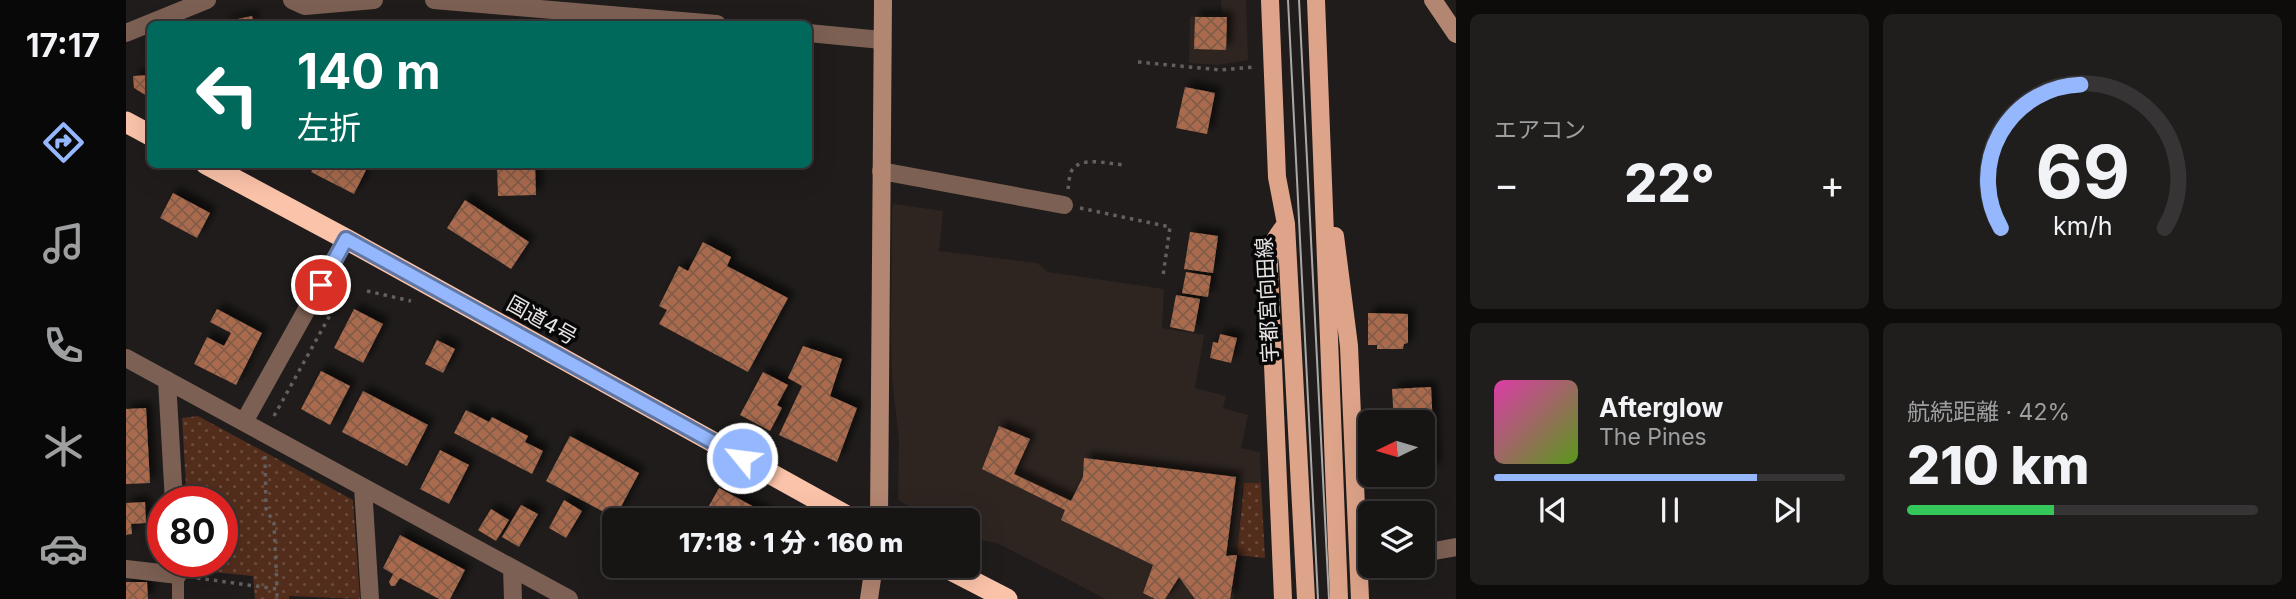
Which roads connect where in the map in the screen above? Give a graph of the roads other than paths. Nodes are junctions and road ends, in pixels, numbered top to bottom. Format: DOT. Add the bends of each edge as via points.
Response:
graph roads {
  1 [pos="207,0"];
  2 [pos="292,0"];
  3 [pos="374,0"];
  4 [pos="434,0"];
  5 [pos="883,0"];
  6 [pos="1270,0"];
  7 [pos="1316,0"];
  8 [pos="1433,0"];
  9 [pos="155,21"];
  10 [pos="685,21"];
  11 [pos="147,24"];
  12 [pos="126,33"];
  13 [pos="812,33"];
  14 [pos="1456,34"];
  15 [pos="882,40"];
  16 [pos="126,122"];
  17 [pos="147,133"];
  18 [pos="1323,167"];
  19 [pos="213,168"];
  20 [pos="881,171"];
  21 [pos="1065,205"];
  22 [pos="1286,225"];
  23 [pos="346,239"];
  24 [pos="126,358"];
  25 [pos="167,380"];
  26 [pos="244,422"];
  27 [pos="173,486"];
  28 [pos="363,487"];
  29 [pos="1360,501"];
  30 [pos="832,508"];
  31 [pos="879,508"];
  32 [pos="1456,547"];
  33 [pos="1435,551"];
  34 [pos="512,568"];
  35 [pos="126,569"];
  36 [pos="147,569"];
  37 [pos="178,577"];
  38 [pos="872,578"];
  39 [pos="966,578"];
  40 [pos="1362,578"];
  41 [pos="178,599"];
  42 [pos="370,599"];
  43 [pos="513,599"];
  44 [pos="569,599"];
  45 [pos="869,599"];
  46 [pos="1007,599"];
  47 [pos="1283,599"];
  48 [pos="1307,599"];
  49 [pos="1339,599"];
  50 [pos="1360,599"];
  1 -- 9 [label="street"];
  2 -- 3 [label="street" via="306,6"];
  4 -- 10 [label="street"];
  5 -- 15 [label="street"];
  6 -- 22 [label="main road, 宇都宮向田線" via="1277,177"];
  7 -- 18 [label="main road"];
  8 -- 14 [label="street"];
  11 -- 12 [label="street"];
  13 -- 15 [label="street"];
  15 -- 20 [label="street"];
  16 -- 17 [label="highway"];
  18 -- 29 [label="main road" via="1346,308"];
  18 -- 49 [label="main road"];
  19 -- 23 [label="highway, 国道4号"];
  20 -- 21 [label="street"];
  20 -- 31 [label="street"];
  22 -- 47 [label="main road" via="1269,250"];
  22 -- 48 [label="main road, 宇都宮向田線"];
  23 -- 26 [label="street"];
  23 -- 30 [label="highway, 国道4号"];
  24 -- 25 [label="street"];
  25 -- 26 [label="street"];
  25 -- 27 [label="street"];
  26 -- 28 [label="street"];
  28 -- 34 [label="street"];
  28 -- 42 [label="street"];
  32 -- 33 [label="street"];
  34 -- 43 [label="street"];
  34 -- 44 [label="street"];
  35 -- 36 [label="street"];
  37 -- 41 [label="lane"];
  38 -- 45 [label="street"];
  39 -- 46 [label="highway"];
  40 -- 50 [label="main road"];
}
